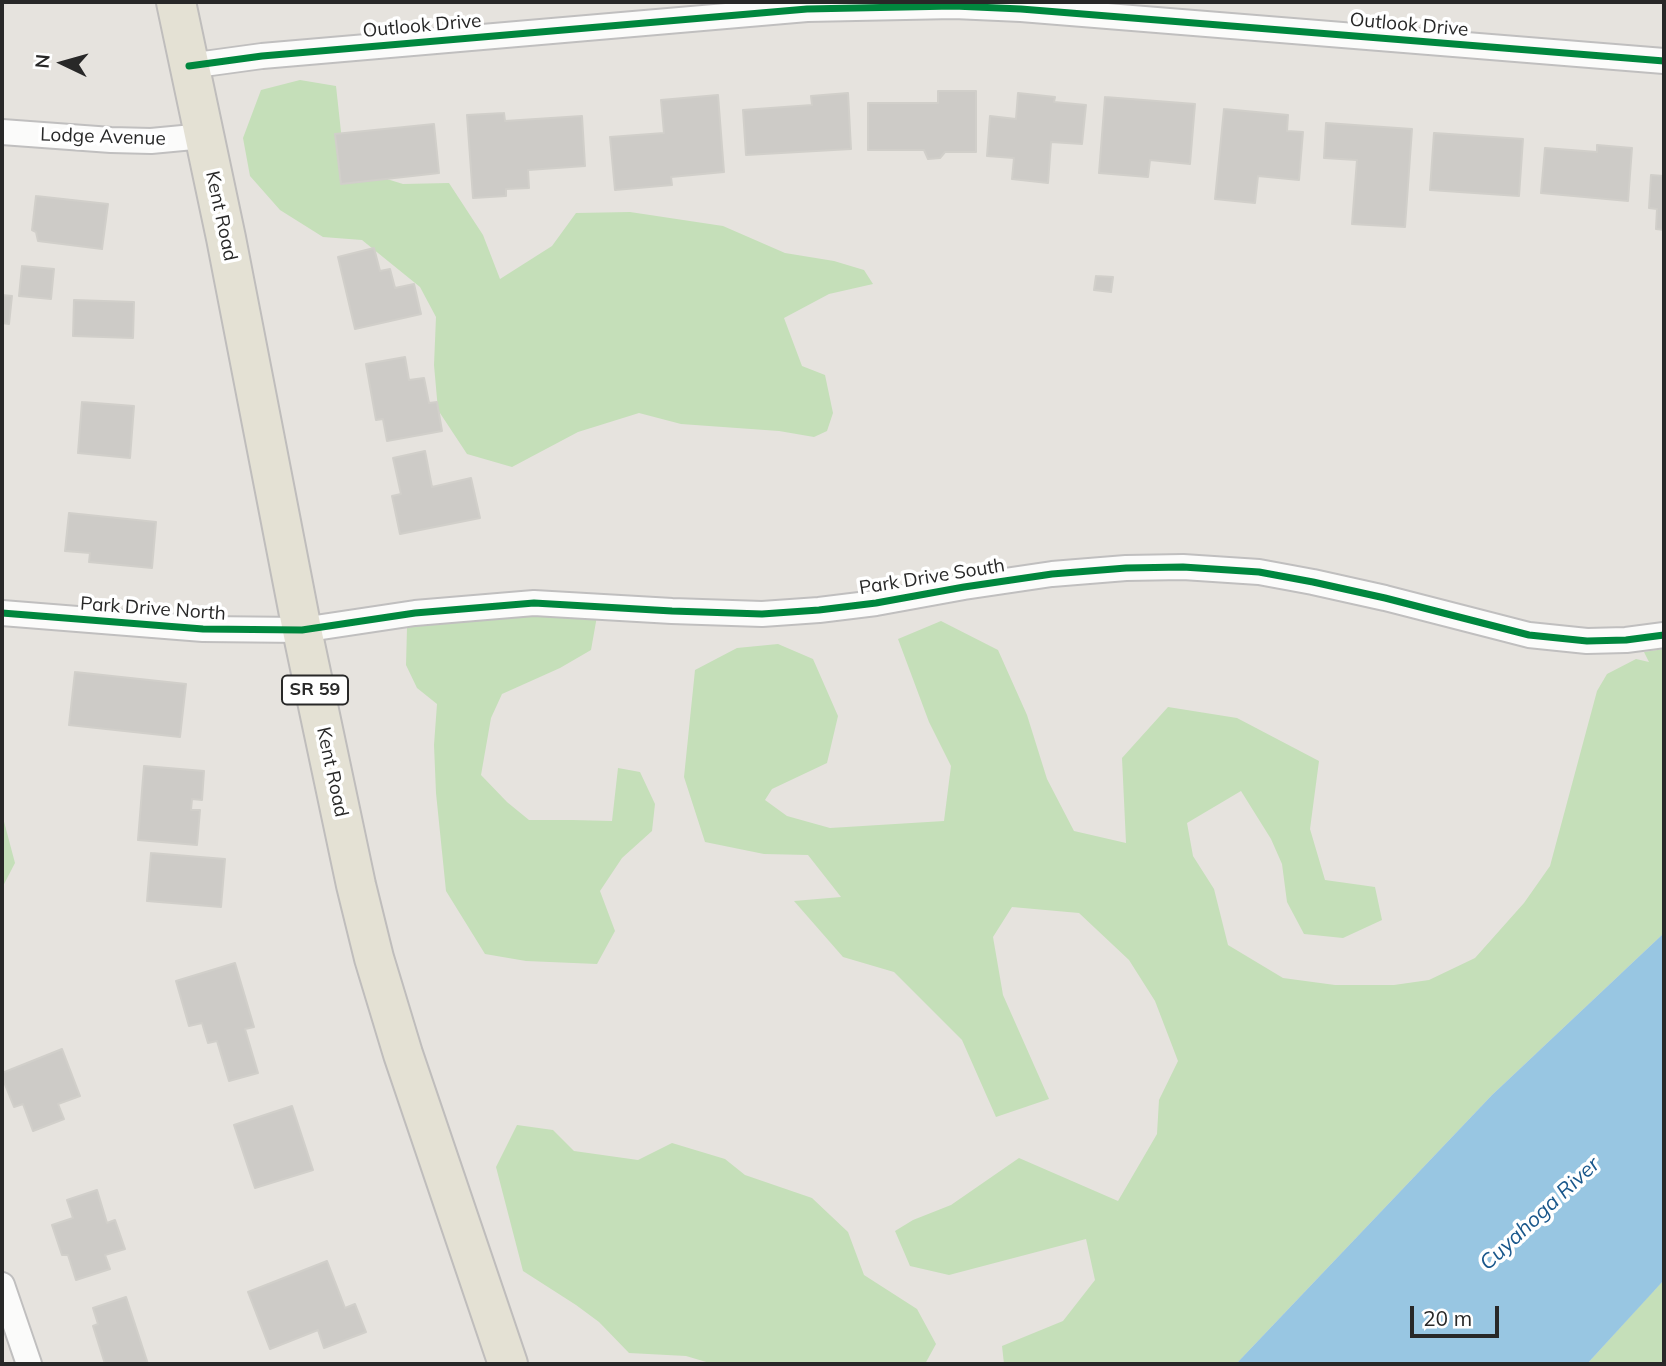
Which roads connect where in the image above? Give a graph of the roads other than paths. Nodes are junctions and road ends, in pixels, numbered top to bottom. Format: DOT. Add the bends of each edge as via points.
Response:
graph roads {
  1 [pos="176,2"];
  2 [pos="1664,61"];
  3 [pos="189,66"];
  4 [pos="2,132"];
  5 [pos="204,136"];
  6 [pos="2,613"];
  7 [pos="302,630"];
  8 [pos="1664,635"];
  9 [pos="2,1284"];
  10 [pos="29,1364"];
  11 [pos="508,1364"];
  1 -- 3 [label="main road, Kent Road / SR 59"];
  2 -- 3 [label="street, Outlook Drive" via="954,6 757,13"];
  3 -- 5 [label="main road, Kent Road / SR 59"];
  4 -- 5 [label="street, Lodge Avenue" via="138,141"];
  5 -- 7 [label="main road, Kent Road / SR 59"];
  6 -- 7 [label="street, Park Drive North" via="203,629"];
  7 -- 8 [label="street, Park Drive South" via="415,613 534,603 762,614 819,610 1052,574 1183,567 1259,572 1313,582 1529,635 1587,641"];
  7 -- 11 [label="main road, Kent Road / SR 59" via="374,958"];
  9 -- 10 [label="street"];
}
